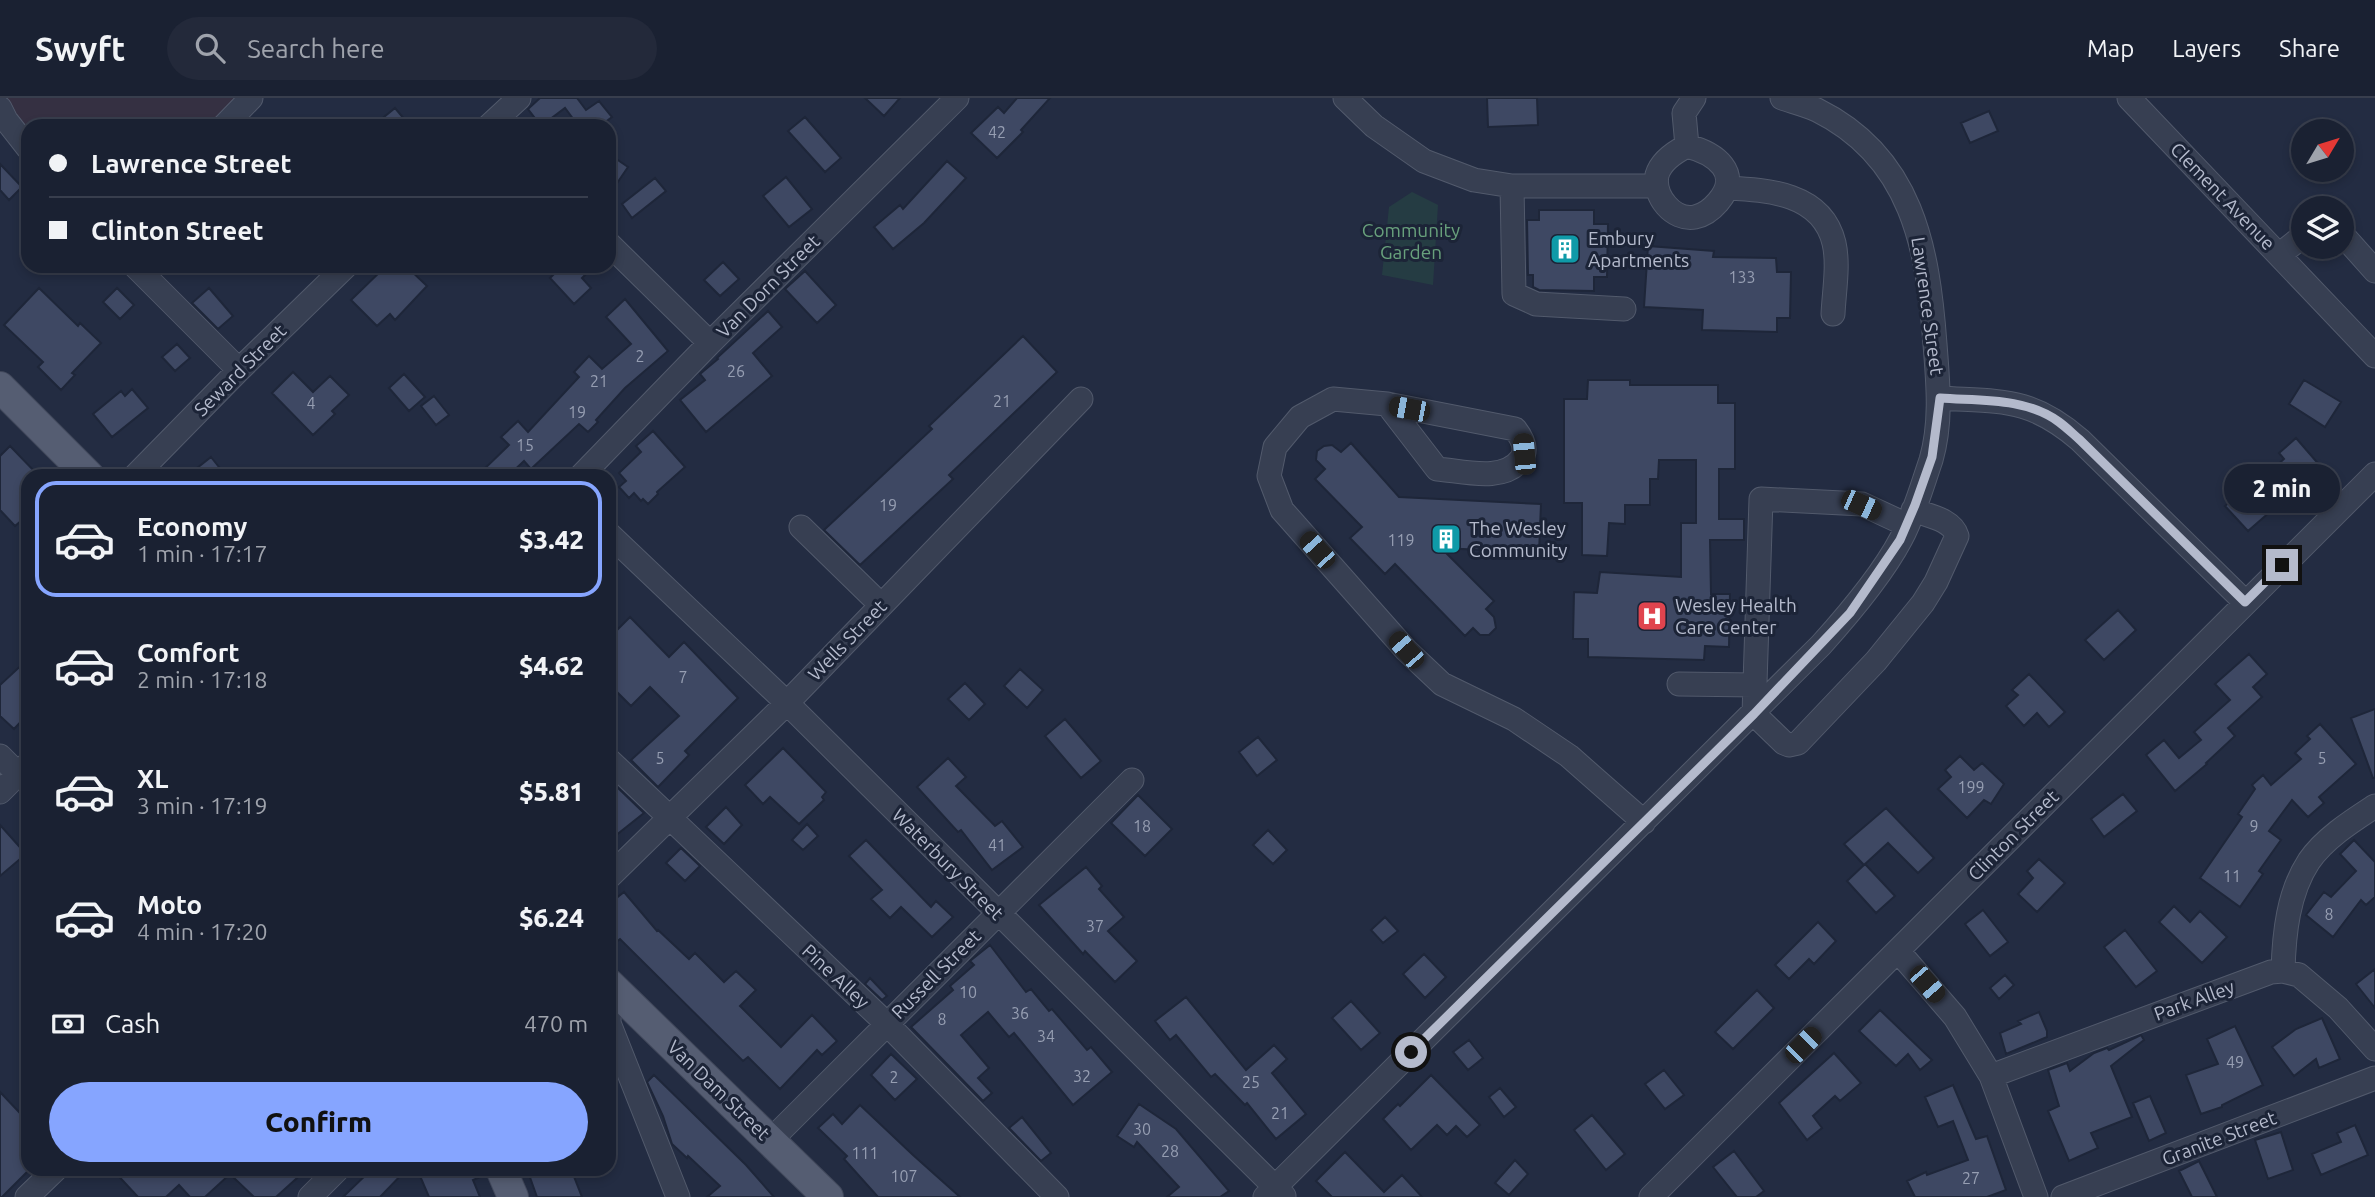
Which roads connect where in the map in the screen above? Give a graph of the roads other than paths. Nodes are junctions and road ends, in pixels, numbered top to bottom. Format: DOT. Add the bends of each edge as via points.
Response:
graph roads {
  1 [pos="16,98"];
  2 [pos="251,98"];
  3 [pos="519,98"];
  4 [pos="957,98"];
  5 [pos="1345,98"];
  6 [pos="1694,98"];
  7 [pos="1782,98"];
  8 [pos="2129,98"];
  9 [pos="0,106"];
  10 [pos="231,119"];
  11 [pos="496,119"];
  12 [pos="21,139"];
  13 [pos="1687,146"];
  14 [pos="1512,186"];
  15 [pos="1657,187"];
  16 [pos="1727,188"];
  17 [pos="2291,246"];
  18 [pos="2354,247"];
  19 [pos="616,251"];
  20 [pos="2279,255"];
  21 [pos="2375,271"];
  22 [pos="142,273"];
  23 [pos="339,273"];
  24 [pos="1624,309"];
  25 [pos="1833,314"];
  26 [pos="710,343"];
  27 [pos="2375,356"];
  28 [pos="239,370"];
  29 [pos="0,387"];
  30 [pos="1940,398"];
  31 [pos="1081,399"];
  32 [pos="1387,404"];
  33 [pos="82,469"];
  34 [pos="142,469"];
  35 [pos="588,469"];
  36 [pos="2375,474"];
  37 [pos="1910,517"];
  38 [pos="801,527"];
  39 [pos="616,541"];
  40 [pos="2245,602"];
  41 [pos="881,605"];
  42 [pos="1679,684"];
  43 [pos="1755,685"];
  44 [pos="787,703"];
  45 [pos="1754,714"];
  46 [pos="0,756"];
  47 [pos="616,767"];
  48 [pos="21,768"];
  49 [pos="21,771"];
  50 [pos="1132,780"];
  51 [pos="0,792"];
  52 [pos="2375,806"];
  53 [pos="669,819"];
  54 [pos="1644,822"];
  55 [pos="616,870"];
  56 [pos="996,913"];
  57 [pos="1898,951"];
  58 [pos="2283,971"];
  59 [pos="616,991"];
  60 [pos="887,1024"];
  61 [pos="616,1041"];
  62 [pos="2375,1049"];
  63 [pos="1991,1076"];
  64 [pos="2375,1078"];
  65 [pos="771,1140"];
  66 [pos="49,1176"];
  67 [pos="331,1176"];
  68 [pos="504,1176"];
  69 [pos="1275,1194"];
  70 [pos="27,1197"];
  71 [pos="310,1197"];
  72 [pos="513,1197"];
  73 [pos="678,1197"];
  74 [pos="828,1197"];
  75 [pos="1057,1197"];
  76 [pos="1651,1197"];
  77 [pos="2036,1197"];
  78 [pos="2063,1197"];
  1 -- 9 [label="street"];
  2 -- 10 [label="street"];
  3 -- 11 [label="street"];
  4 -- 26 [label="street, Van Dorn Street"];
  5 -- 14 [label="street" via="1374,126 1424,160 1474,180"];
  6 -- 13 [label="street" via="1684,113"];
  7 -- 30 [label="street, Lawrence Street" via="1844,125 1891,172 1910,207 1919,232 1933,316"];
  8 -- 20 [label="street, Clement Avenue"];
  9 -- 12 [label="street"];
  13 -- 15 [label="street" via="1665,162"];
  13 -- 16 [label="street" via="1705,150 1719,160 1727,175"];
  14 -- 15 [label="street"];
  14 -- 24 [label="street" via="1514,294 1536,304"];
  15 -- 16 [label="street" via="1670,209 1696,217 1710,210"];
  16 -- 25 [label="street" via="1786,194 1821,218 1834,243"];
  17 -- 20 [label="street"];
  18 -- 21 [label="street"];
  19 -- 26 [label="street"];
  20 -- 27 [label="street, Clement Avenue"];
  22 -- 28 [label="street"];
  23 -- 28 [label="street, Seward Street"];
  26 -- 35 [label="street, Van Dorn Street"];
  28 -- 34 [label="street, Seward Street"];
  29 -- 33 [label="main road"];
  30 -- 37 [label="street, Lawrence Street" via="1932,457"];
  30 -- 40 [label="street" via="2008,402 2034,408 2057,421"];
  31 -- 41 [label="street, Wells Street"];
  32 -- 32 [label="street" via="1515,429 1523,439 1524,454 1502,474 1437,469"];
  32 -- 54 [label="street" via="1333,399 1300,418 1275,447 1269,476 1282,510 1442,684 1514,719 1569,757"];
  36 -- 40 [label="street, Clinton Street"];
  37 -- 43 [label="street" via="1861,505 1761,499"];
  37 -- 45 [label="street, Lawrence Street" via="1900,540 1850,613"];
  37 -- 45 [label="street" via="1948,523 1957,536 1923,603 1876,661 1798,743 1784,743"];
  38 -- 41 [label="street"];
  39 -- 44 [label="street, Waterbury Street"];
  40 -- 57 [label="street, Clinton Street"];
  41 -- 44 [label="street, Wells Street"];
  42 -- 43 [label="street"];
  43 -- 45 [label="street"];
  44 -- 53 [label="street, Wells Street"];
  44 -- 56 [label="street, Waterbury Street"];
  45 -- 54 [label="street, Lawrence Street"];
  46 -- 48 [label="street"];
  47 -- 53 [label="street, Pine Alley"];
  49 -- 51 [label="street"];
  50 -- 56 [label="street, Russell Street"];
  52 -- 58 [label="street" via="2339,830 2309,861 2292,900"];
  53 -- 55 [label="street, Wells Street"];
  53 -- 60 [label="street, Pine Alley"];
  54 -- 69 [label="street, Lawrence Street"];
  56 -- 60 [label="street, Russell Street"];
  56 -- 69 [label="street, Waterbury Street"];
  57 -- 63 [label="street" via="1955,1017"];
  57 -- 76 [label="street, Clinton Street"];
  58 -- 62 [label="street" via="2298,975 2338,1008"];
  58 -- 63 [label="street, Park Alley"];
  59 -- 65 [label="main road, Van Dam Street"];
  60 -- 65 [label="street, Russell Street"];
  60 -- 75 [label="street, Pine Alley"];
  61 -- 73 [label="street"];
  63 -- 77 [label="street"];
  64 -- 78 [label="street, Granite Street"];
  65 -- 74 [label="main road, Van Dam Street"];
  66 -- 70 [label="street"];
  67 -- 71 [label="street"];
  68 -- 72 [label="main road"];
}
